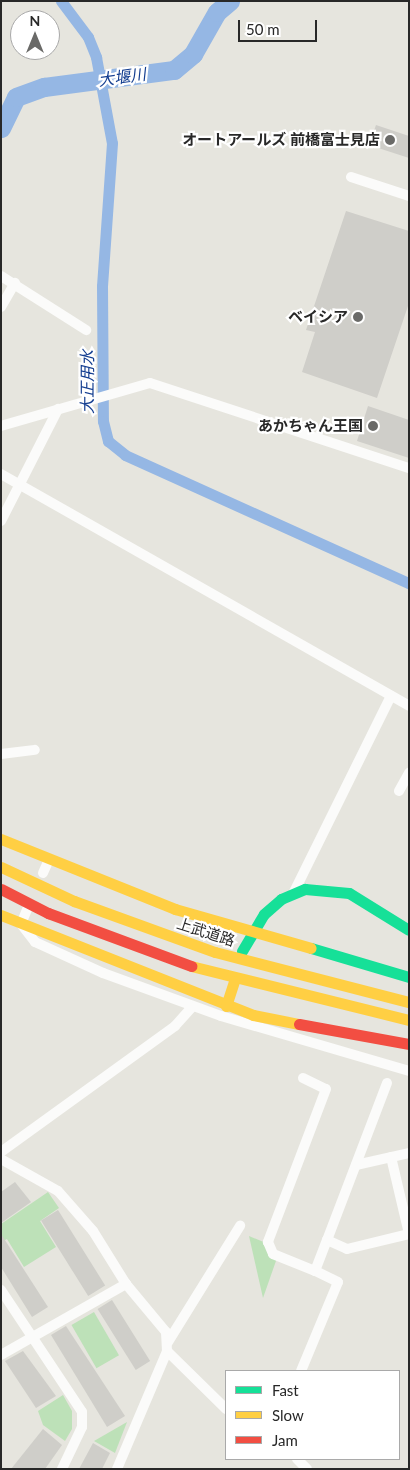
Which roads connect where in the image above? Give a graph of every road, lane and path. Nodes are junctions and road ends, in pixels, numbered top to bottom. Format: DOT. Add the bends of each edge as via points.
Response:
graph roads {
  1 [pos="351,177"];
  2 [pos="409,196"];
  3 [pos="1,276"];
  4 [pos="15,283"];
  5 [pos="1,307"];
  6 [pos="86,330"];
  7 [pos="58,410"];
  8 [pos="1,426"];
  9 [pos="409,468"];
  10 [pos="1,474"];
  11 [pos="20,485"];
  12 [pos="1,521"];
  13 [pos="391,696"];
  14 [pos="409,706"];
  15 [pos="35,750"];
  16 [pos="1,754"];
  17 [pos="409,773"];
  18 [pos="399,791"];
  19 [pos="1,839"];
  20 [pos="1,867"];
  21 [pos="1,889"];
  22 [pos="294,892"];
  23 [pos="28,907"];
  24 [pos="1,915"];
  25 [pos="20,924"];
  26 [pos="409,930"];
  27 [pos="250,933"];
  28 [pos="242,951"];
  29 [pos="409,978"];
  30 [pos="234,981"];
  31 [pos="409,1002"];
  32 [pos="226,1006"];
  33 [pos="192,1007"];
  34 [pos="409,1020"];
  35 [pos="409,1044"];
  36 [pos="409,1071"];
  37 [pos="303,1078"];
  38 [pos="388,1083"];
  39 [pos="409,1153"];
  40 [pos="391,1157"];
  41 [pos="2,1158"];
  42 [pos="356,1165"];
  43 [pos="240,1226"];
  44 [pos="409,1234"];
  45 [pos="327,1240"];
  46 [pos="315,1271"];
  47 [pos="126,1284"];
  48 [pos="1,1290"];
  49 [pos="32,1334"];
  50 [pos="168,1347"];
  51 [pos="1,1355"];
  52 [pos="301,1370"];
  53 [pos="225,1408"];
  54 [pos="298,1460"];
  55 [pos="62,1469"];
  56 [pos="117,1469"];
  57 [pos="307,1469"];
  1 -- 2 [label="street"];
  3 -- 4 [label="street"];
  4 -- 5 [label="street"];
  4 -- 6 [label="street"];
  7 -- 8 [label="street"];
  7 -- 9 [label="street" via="109,392 150,383 171,387"];
  7 -- 11 [label="street"];
  10 -- 11 [label="street"];
  11 -- 12 [label="street"];
  11 -- 13 [label="street"];
  13 -- 14 [label="street"];
  13 -- 22 [label="street"];
  15 -- 16 [label="street"];
  17 -- 18 [label="street"];
  19 -- 27 [label="main road" via="46,867"];
  20 -- 31 [label="main road, 上武道路" via="74,901 215,952"];
  21 -- 34 [label="main road" via="48,912 187,965"];
  22 -- 26 [label="main road" via="321,888 349,893"];
  22 -- 27 [label="main road" via="271,907"];
  23 -- 25 [label="street"];
  24 -- 25 [label="main road"];
  25 -- 32 [label="main road"];
  25 -- 33 [label="street" via="42,946"];
  27 -- 28 [label="main road"];
  27 -- 29 [label="main road"];
  30 -- 32 [label="main road"];
  32 -- 35 [label="main road" via="308,1028"];
  33 -- 36 [label="street"];
  33 -- 41 [label="street" via="168,1031"];
  37 -- 46 [label="street" via="326,1089 268,1242 273,1254"];
  38 -- 42 [label="street"];
  39 -- 40 [label="street"];
  40 -- 42 [label="street"];
  40 -- 44 [label="street"];
  41 -- 47 [label="street" via="58,1191 93,1231"];
  42 -- 45 [label="street"];
  43 -- 50 [label="street"];
  44 -- 45 [label="street" via="347,1248"];
  45 -- 46 [label="street"];
  46 -- 52 [label="street" via="338,1282"];
  47 -- 49 [label="street"];
  47 -- 50 [label="street" via="166,1332"];
  48 -- 49 [label="street"];
  49 -- 51 [label="street"];
  49 -- 55 [label="street" via="82,1412 82,1427"];
  50 -- 53 [label="street"];
  50 -- 56 [label="street"];
  54 -- 57 [label="street"];
}
